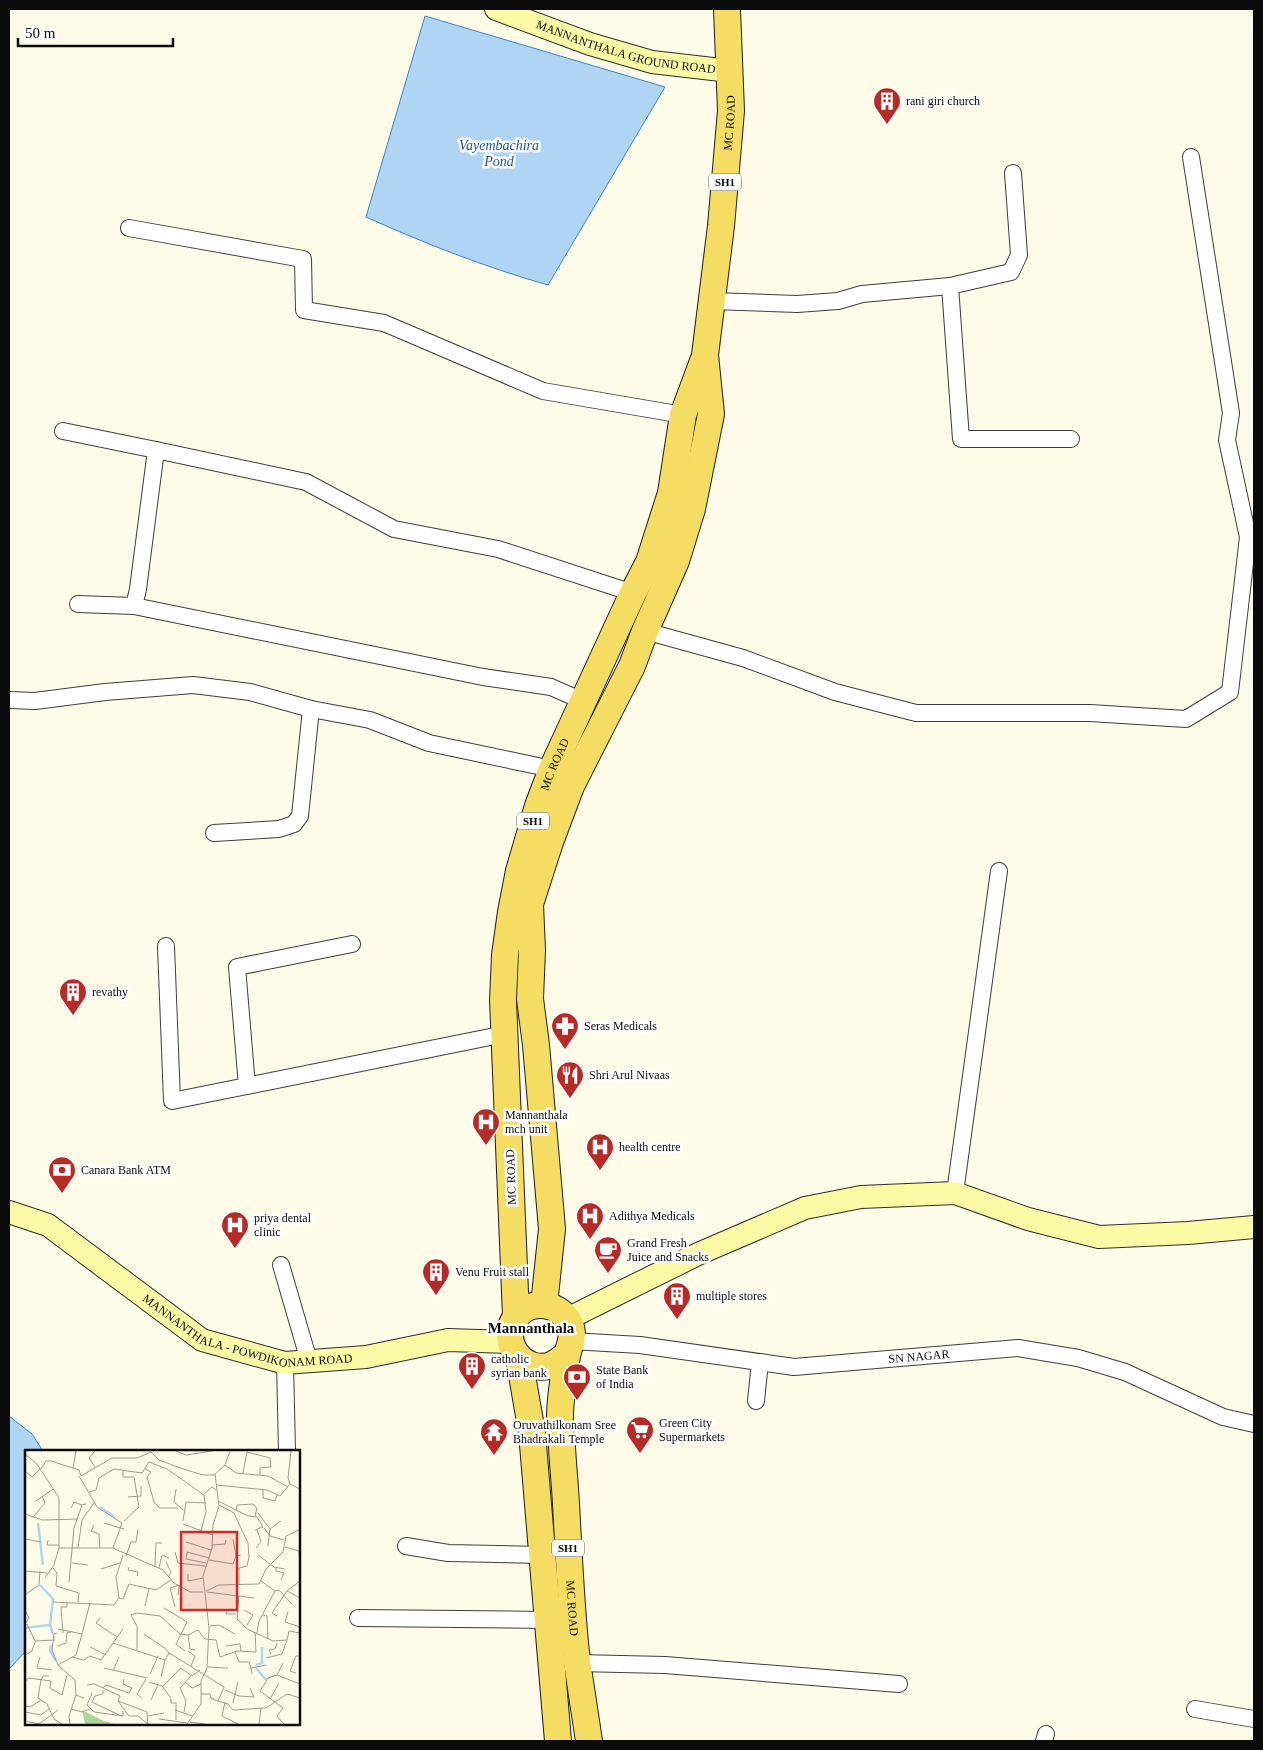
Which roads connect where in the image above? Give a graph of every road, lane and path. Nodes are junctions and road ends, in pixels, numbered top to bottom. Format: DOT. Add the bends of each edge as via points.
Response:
graph roads {
  1 [pos="496,9"];
  2 [pos="727,9"];
  3 [pos="730,71"];
  4 [pos="1191,157"];
  5 [pos="1013,173"];
  6 [pos="129,228"];
  7 [pos="950,286"];
  8 [pos="711,301"];
  9 [pos="705,355"];
  10 [pos="682,415"];
  11 [pos="63,431"];
  12 [pos="1071,439"];
  13 [pos="156,450"];
  14 [pos="1251,536"];
  15 [pos="633,593"];
  16 [pos="78,604"];
  17 [pos="134,606"];
  18 [pos="645,632"];
  19 [pos="9,700"];
  20 [pos="583,701"];
  21 [pos="311,709"];
  22 [pos="552,769"];
  23 [pos="214,833"];
  24 [pos="999,871"];
  25 [pos="352,944"];
  26 [pos="166,946"];
  27 [pos="505,1034"];
  28 [pos="247,1086"];
  29 [pos="955,1193"];
  30 [pos="9,1212"];
  31 [pos="1254,1227"];
  32 [pos="281,1264"];
  33 [pos="544,1305"];
  34 [pos="516,1316"];
  35 [pos="569,1338"];
  36 [pos="515,1350"];
  37 [pos="310,1361"];
  38 [pos="760,1362"];
  39 [pos="285,1363"];
  40 [pos="756,1401"];
  41 [pos="1254,1424"];
  42 [pos="288,1450"];
  43 [pos="406,1546"];
  44 [pos="542,1555"];
  45 [pos="358,1618"];
  46 [pos="548,1620"];
  47 [pos="578,1663"];
  48 [pos="899,1684"];
  49 [pos="1195,1709"];
  50 [pos="1254,1719"];
  51 [pos="558,1741"];
  52 [pos="589,1741"];
  1 -- 3 [label="main road, MANNANTHALA GROUND ROAD" via="590,44 652,62"];
  2 -- 3 [label="main road, MC ROAD / SH1"];
  3 -- 8 [label="main road, MC ROAD / SH1" via="730,121"];
  4 -- 14 [label="street" via="1231,413 1227,440"];
  5 -- 7 [label="street" via="1019,255 1011,272"];
  6 -- 10 [label="street" via="303,259 304,310 384,323 543,391"];
  7 -- 8 [label="street" via="797,304"];
  7 -- 12 [label="street" via="961,439"];
  8 -- 9 [label="main road, MC ROAD / SH1"];
  9 -- 10 [label="main road, MC ROAD / SH1"];
  9 -- 18 [label="main road, MC ROAD / SH1" via="711,414 692,509 676,561"];
  10 -- 15 [label="main road, MC ROAD / SH1" via="671,493 649,562"];
  11 -- 13 [label="street"];
  13 -- 15 [label="street" via="306,482 394,529 498,549"];
  13 -- 17 [label="street"];
  14 -- 18 [label="street" via="1230,692 1186,719 1090,713 916,713 835,692 742,658"];
  15 -- 20 [label="main road, MC ROAD / SH1"];
  16 -- 17 [label="street"];
  17 -- 20 [label="street" via="483,677 551,687"];
  18 -- 33 [label="main road, MC ROAD / SH1" via="632,666 571,786 530,904 530,999 552,1229"];
  19 -- 21 [label="street" via="35,701 193,685 250,692"];
  20 -- 22 [label="main road, MC ROAD / SH1"];
  21 -- 22 [label="street" via="370,720 429,743"];
  21 -- 23 [label="street" via="300,816 294,824 280,830"];
  22 -- 27 [label="main road, MC ROAD / SH1" via="524,852 511,912 505,955"];
  24 -- 29 [label="street"];
  25 -- 28 [label="street" via="237,967"];
  26 -- 28 [label="street" via="172,1102"];
  27 -- 28 [label="street"];
  27 -- 34 [label="main road, MC ROAD / SH1"];
  29 -- 31 [label="main road" via="1028,1219 1099,1237"];
  29 -- 35 [label="main road" via="861,1197 805,1208 698,1254"];
  30 -- 39 [label="main road, MANNANTHALA - POWDIKONAM ROAD" via="48,1225 202,1340"];
  32 -- 37 [label="street"];
  33 -- 34 [label="main road" via="534,1305"];
  33 -- 35 [label="main road" via="557,1309"];
  34 -- 36 [label="main road, SH1" via="510,1333"];
  35 -- 36 [label="main road" via="551,1365 526,1363"];
  35 -- 38 [label="street, SN NAGAR"];
  35 -- 47 [label="main road, MC ROAD / SH1" via="559,1417"];
  36 -- 37 [label="main road, MANNANTHALA - POWDIKONAM ROAD" via="448,1340 366,1357"];
  36 -- 44 [label="main road, MC ROAD / SH1" via="532,1433"];
  37 -- 39 [label="main road, MANNANTHALA - POWDIKONAM ROAD"];
  38 -- 40 [label="street"];
  38 -- 41 [label="street, SN NAGAR" via="794,1367 1018,1348 1078,1358 1125,1372 1223,1417"];
  39 -- 42 [label="street"];
  43 -- 44 [label="street" via="448,1553"];
  44 -- 46 [label="main road, MC ROAD / SH1"];
  45 -- 46 [label="street"];
  46 -- 51 [label="main road, MC ROAD / SH1"];
  47 -- 48 [label="street" via="665,1665"];
  47 -- 52 [label="main road, MC ROAD / SH1"];
  49 -- 50 [label="street"];
}
